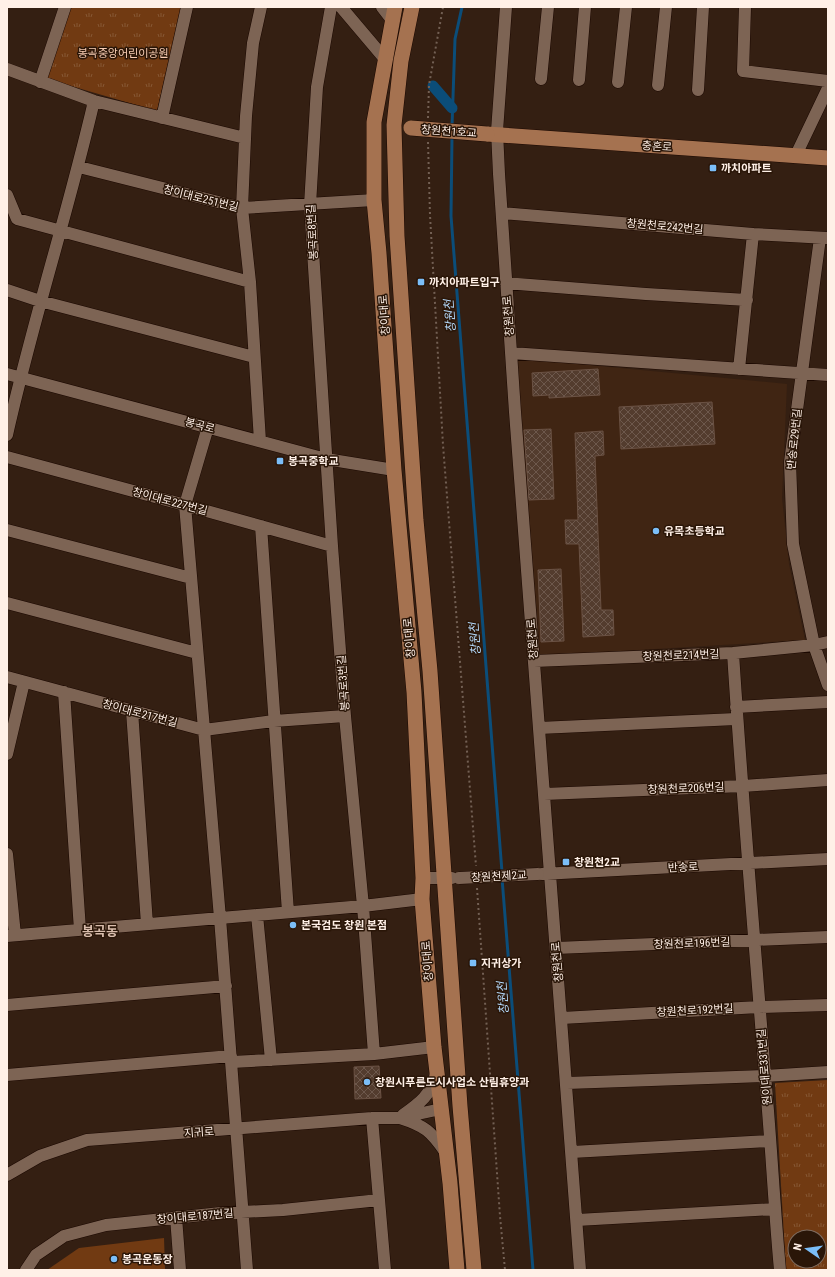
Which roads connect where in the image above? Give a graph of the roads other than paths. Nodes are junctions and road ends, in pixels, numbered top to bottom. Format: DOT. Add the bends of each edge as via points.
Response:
graph roads {
  1 [pos="65,7"];
  2 [pos="188,7"];
  3 [pos="261,7"];
  4 [pos="331,7"];
  5 [pos="341,7"];
  6 [pos="382,7"];
  7 [pos="412,7"];
  8 [pos="506,7"];
  9 [pos="548,7"];
  10 [pos="585,7"];
  11 [pos="626,7"];
  12 [pos="666,7"];
  13 [pos="703,7"];
  14 [pos="745,7"];
  15 [pos="394,13"];
  16 [pos="385,59"];
  17 [pos="7,69"];
  18 [pos="541,79"];
  19 [pos="578,80"];
  20 [pos="828,81"];
  21 [pos="40,82"];
  22 [pos="618,82"];
  23 [pos="658,85"];
  24 [pos="828,88"];
  25 [pos="698,90"];
  26 [pos="94,101"];
  27 [pos="162,118"];
  28 [pos="374,122"];
  29 [pos="394,125"];
  30 [pos="492,134"];
  31 [pos="245,138"];
  32 [pos="796,155"];
  33 [pos="828,158"];
  34 [pos="79,167"];
  35 [pos="7,195"];
  36 [pos="374,200"];
  37 [pos="310,205"];
  38 [pos="242,208"];
  39 [pos="502,213"];
  40 [pos="60,231"];
  41 [pos="753,234"];
  42 [pos="824,238"];
  43 [pos="250,282"];
  44 [pos="506,283"];
  45 [pos="7,290"];
  46 [pos="747,300"];
  47 [pos="40,301"];
  48 [pos="511,353"];
  49 [pos="254,357"];
  50 [pos="739,369"];
  51 [pos="801,373"];
  52 [pos="7,374"];
  53 [pos="828,375"];
  54 [pos="20,377"];
  55 [pos="208,427"];
  56 [pos="7,435"];
  57 [pos="260,441"];
  58 [pos="7,457"];
  59 [pos="326,459"];
  60 [pos="394,470"];
  61 [pos="413,474"];
  62 [pos="185,505"];
  63 [pos="261,526"];
  64 [pos="7,530"];
  65 [pos="332,546"];
  66 [pos="191,578"];
  67 [pos="7,603"];
  68 [pos="828,642"];
  69 [pos="814,645"];
  70 [pos="197,653"];
  71 [pos="732,653"];
  72 [pos="534,661"];
  73 [pos="7,677"];
  74 [pos="24,682"];
  75 [pos="828,685"];
  76 [pos="64,692"];
  77 [pos="828,702"];
  78 [pos="132,711"];
  79 [pos="736,713"];
  80 [pos="345,716"];
  81 [pos="274,721"];
  82 [pos="539,728"];
  83 [pos="204,730"];
  84 [pos="7,754"];
  85 [pos="828,780"];
  86 [pos="743,786"];
  87 [pos="544,794"];
  88 [pos="7,854"];
  89 [pos="828,859"];
  90 [pos="749,863"];
  91 [pos="544,873"];
  92 [pos="423,878"];
  93 [pos="452,878"];
  94 [pos="422,899"];
  95 [pos="363,906"];
  96 [pos="288,912"];
  97 [pos="257,915"];
  98 [pos="220,918"];
  99 [pos="147,924"];
  100 [pos="80,930"];
  101 [pos="11,935"];
  102 [pos="828,937"];
  103 [pos="755,941"];
  104 [pos="556,948"];
  105 [pos="226,986"];
  106 [pos="7,1005"];
  107 [pos="828,1005"];
  108 [pos="759,1007"];
  109 [pos="562,1018"];
  110 [pos="434,1047"];
  111 [pos="374,1054"];
  112 [pos="231,1059"];
  113 [pos="271,1060"];
  114 [pos="437,1071"];
  115 [pos="828,1072"];
  116 [pos="7,1075"];
  117 [pos="765,1076"];
  118 [pos="567,1083"];
  119 [pos="460,1106"];
  120 [pos="441,1109"];
  121 [pos="372,1118"];
  122 [pos="399,1118"];
  123 [pos="237,1130"];
  124 [pos="769,1141"];
  125 [pos="572,1152"];
  126 [pos="446,1153"];
  127 [pos="7,1175"];
  128 [pos="379,1200"];
  129 [pos="774,1209"];
  130 [pos="243,1212"];
  131 [pos="176,1217"];
  132 [pos="577,1220"];
  133 [pos="26,1270"];
  134 [pos="180,1270"];
  135 [pos="247,1270"];
  136 [pos="385,1270"];
  137 [pos="457,1270"];
  138 [pos="474,1270"];
  139 [pos="580,1270"];
  140 [pos="780,1270"];
  1 -- 21 [label="street"];
  2 -- 27 [label="street"];
  3 -- 31 [label="street" via="253,43"];
  4 -- 37 [label="street, 봉곡로8번길" via="317,87"];
  5 -- 16 [label="street"];
  6 -- 15 [label="street"];
  7 -- 29 [label="main road, 창이대로" via="401,61"];
  8 -- 30 [label="street, 창원천로"];
  9 -- 18 [label="street"];
  10 -- 19 [label="street"];
  11 -- 22 [label="street"];
  12 -- 23 [label="street"];
  13 -- 25 [label="street"];
  14 -- 20 [label="street" via="743,71"];
  15 -- 16 [label="main road, 창이대로"];
  16 -- 28 [label="main road, 창이대로"];
  17 -- 21 [label="street"];
  21 -- 26 [label="street"];
  24 -- 32 [label="street"];
  26 -- 27 [label="street"];
  26 -- 34 [label="street"];
  27 -- 31 [label="street"];
  28 -- 29 [label="main road"];
  28 -- 36 [label="main road, 창이대로"];
  29 -- 30 [label="main road, 창원천1호교, bridge"];
  29 -- 61 [label="main road, 창이대로" via="398,236"];
  30 -- 32 [label="main road, 충혼로"];
  30 -- 39 [label="street, 창원천로"];
  31 -- 38 [label="street"];
  32 -- 33 [label="main road, 충혼로"];
  34 -- 38 [label="street, 창이대로251번길"];
  34 -- 40 [label="street"];
  35 -- 40 [label="street" via="17,219"];
  36 -- 37 [label="street, 창이대로251번길"];
  36 -- 60 [label="main road, 창이대로"];
  37 -- 38 [label="street, 창이대로251번길"];
  37 -- 59 [label="street, 봉곡로8번길"];
  38 -- 43 [label="street"];
  39 -- 41 [label="street, 창원천로242번길"];
  39 -- 44 [label="street, 창원천로"];
  40 -- 43 [label="street"];
  40 -- 47 [label="street"];
  41 -- 42 [label="street, 창원천로242번길"];
  41 -- 46 [label="street"];
  42 -- 51 [label="street, 반송로29번길"];
  43 -- 49 [label="street"];
  44 -- 46 [label="street"];
  44 -- 48 [label="street, 창원천로"];
  45 -- 47 [label="street"];
  46 -- 50 [label="street"];
  47 -- 49 [label="street"];
  47 -- 54 [label="street"];
  48 -- 50 [label="street"];
  48 -- 72 [label="street, 창원천로"];
  49 -- 57 [label="street"];
  50 -- 51 [label="street"];
  51 -- 53 [label="street"];
  51 -- 69 [label="street, 반송로29번길" via="790,462 793,544"];
  52 -- 54 [label="street, 봉곡로"];
  54 -- 55 [label="street, 봉곡로"];
  54 -- 56 [label="street"];
  55 -- 57 [label="street, 봉곡로"];
  55 -- 62 [label="street"];
  57 -- 59 [label="street, 봉곡로"];
  58 -- 62 [label="street, 창이대로227번길"];
  59 -- 60 [label="street, 봉곡로"];
  59 -- 65 [label="street, 봉곡로3번길"];
  60 -- 61 [label="main road"];
  60 -- 92 [label="main road, 창이대로" via="414,692"];
  61 -- 93 [label="main road, 창이대로" via="430,678"];
  62 -- 63 [label="street, 창이대로227번길"];
  62 -- 66 [label="street"];
  63 -- 65 [label="street, 창이대로227번길"];
  63 -- 81 [label="street"];
  64 -- 66 [label="street"];
  65 -- 80 [label="street, 봉곡로3번길"];
  66 -- 70 [label="street"];
  67 -- 70 [label="street"];
  68 -- 69 [label="street, 창원천로214번길"];
  69 -- 71 [label="street, 창원천로214번길"];
  69 -- 75 [label="street, 반송로29번길"];
  70 -- 83 [label="street"];
  71 -- 72 [label="street, 창원천로214번길"];
  71 -- 79 [label="street, 원이대로331번길"];
  72 -- 82 [label="street, 창원천로"];
  73 -- 74 [label="street, 창이대로217번길"];
  74 -- 76 [label="street, 창이대로217번길"];
  74 -- 84 [label="street"];
  76 -- 78 [label="street, 창이대로217번길"];
  76 -- 100 [label="street"];
  77 -- 79 [label="street"];
  78 -- 83 [label="street, 창이대로217번길"];
  78 -- 99 [label="street"];
  79 -- 82 [label="street"];
  79 -- 86 [label="street, 원이대로331번길"];
  80 -- 81 [label="street, 창이대로217번길"];
  80 -- 95 [label="street, 봉곡로3번길"];
  81 -- 83 [label="street, 창이대로217번길"];
  81 -- 96 [label="street"];
  82 -- 87 [label="street, 창원천로"];
  83 -- 98 [label="street"];
  85 -- 86 [label="street, 창원천로206번길"];
  86 -- 87 [label="street, 창원천로206번길"];
  86 -- 90 [label="street, 원이대로331번길"];
  87 -- 91 [label="street, 창원천로"];
  88 -- 101 [label="street"];
  89 -- 90 [label="street, 반송로"];
  90 -- 91 [label="street, 반송로"];
  90 -- 103 [label="street, 원이대로331번길"];
  91 -- 93 [label="street, 창원천제2교, bridge"];
  91 -- 104 [label="street, 창원천로"];
  92 -- 93 [label="street"];
  92 -- 94 [label="main road, 창이대로"];
  93 -- 119 [label="main road, 창이대로"];
  94 -- 95 [label="street"];
  94 -- 110 [label="main road, 창이대로"];
  95 -- 96 [label="street"];
  95 -- 111 [label="street, 봉곡로3번길"];
  96 -- 97 [label="street"];
  97 -- 98 [label="street"];
  97 -- 113 [label="street"];
  98 -- 99 [label="street"];
  98 -- 105 [label="street"];
  99 -- 100 [label="street"];
  100 -- 101 [label="street"];
  102 -- 103 [label="street, 창원천로196번길"];
  103 -- 104 [label="street, 창원천로196번길"];
  103 -- 108 [label="street, 원이대로331번길"];
  104 -- 109 [label="street, 창원천로"];
  105 -- 106 [label="street"];
  105 -- 112 [label="street"];
  107 -- 108 [label="street, 창원천로192번길"];
  108 -- 109 [label="street, 창원천로192번길"];
  108 -- 117 [label="street, 원이대로331번길"];
  109 -- 118 [label="street, 창원천로"];
  110 -- 111 [label="street"];
  110 -- 114 [label="main road, 창이대로"];
  111 -- 113 [label="street"];
  112 -- 113 [label="street"];
  112 -- 116 [label="street"];
  112 -- 123 [label="street"];
  114 -- 120 [label="main road, 창이대로"];
  114 -- 122 [label="street" via="434,1084 427,1095"];
  115 -- 117 [label="street"];
  117 -- 118 [label="street"];
  117 -- 124 [label="street, 원이대로331번길"];
  118 -- 125 [label="street, 창원천로"];
  119 -- 120 [label="main road"];
  119 -- 138 [label="main road, 창이대로"];
  120 -- 122 [label="street, 지귀로"];
  120 -- 126 [label="main road, 창이대로"];
  121 -- 122 [label="street, 지귀로"];
  121 -- 123 [label="street, 지귀로"];
  121 -- 128 [label="street"];
  122 -- 126 [label="street, 지귀로" via="426,1128 436,1137"];
  123 -- 127 [label="street, 지귀로" via="87,1140 40,1156"];
  123 -- 130 [label="street"];
  124 -- 125 [label="street"];
  124 -- 129 [label="street, 원이대로331번길"];
  125 -- 132 [label="street, 창원천로"];
  126 -- 137 [label="main road, 창이대로"];
  128 -- 130 [label="street, 창이대로187번길"];
  128 -- 136 [label="street"];
  129 -- 132 [label="street"];
  129 -- 140 [label="street, 원이대로331번길"];
  130 -- 131 [label="street, 창이대로187번길"];
  130 -- 135 [label="street"];
  131 -- 133 [label="street, 창이대로187번길" via="106,1225 64,1236 36,1255"];
  131 -- 134 [label="street"];
  132 -- 139 [label="street, 창원천로"];
}
